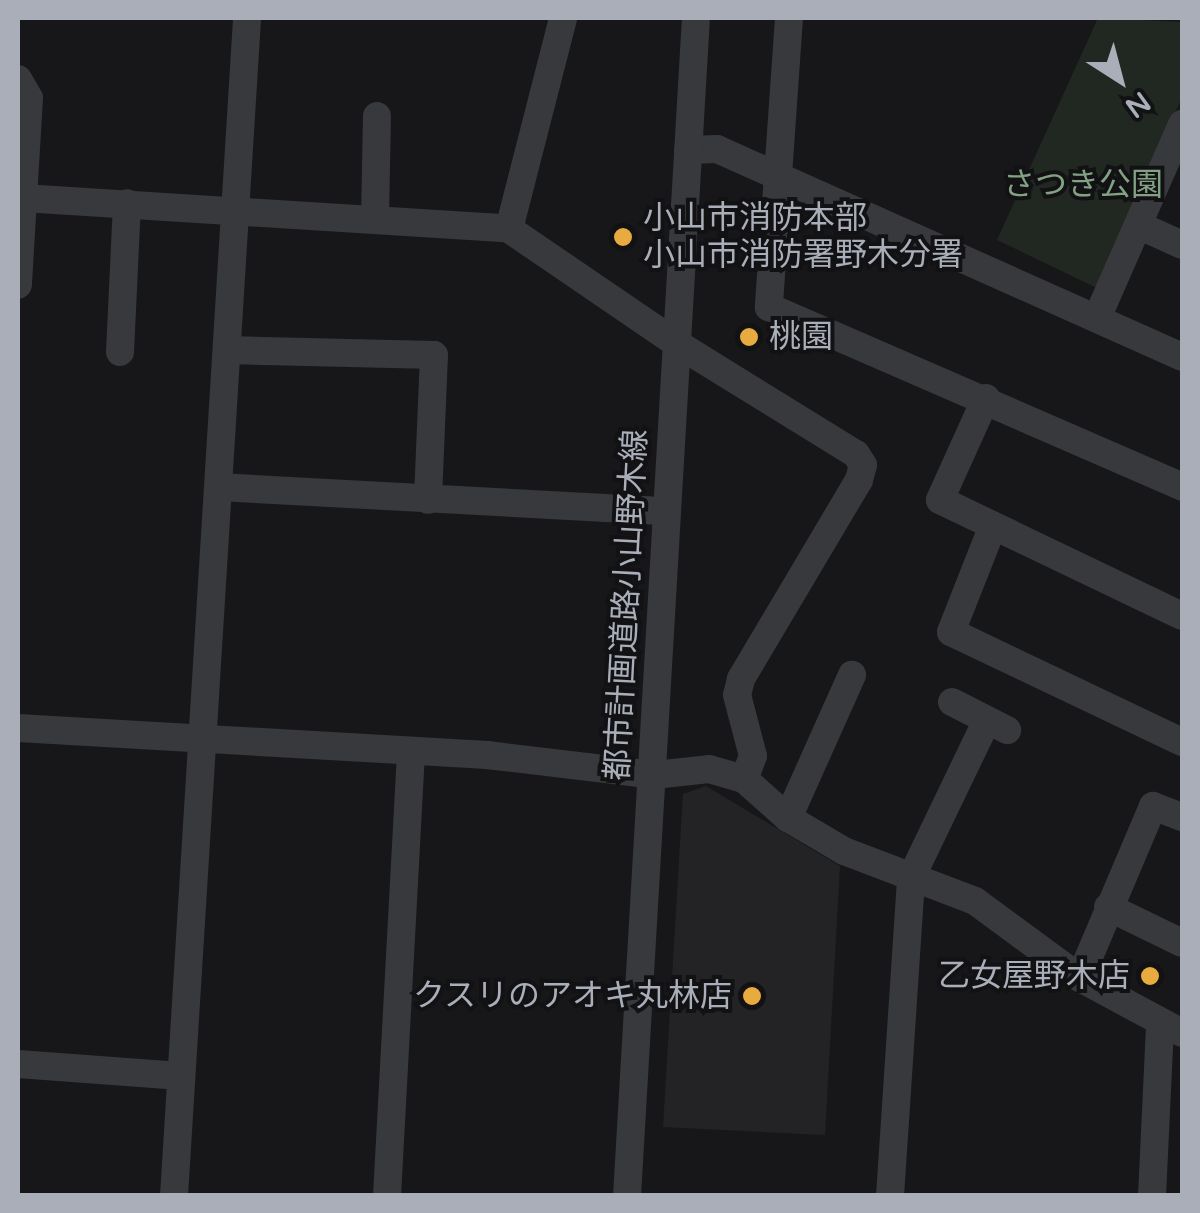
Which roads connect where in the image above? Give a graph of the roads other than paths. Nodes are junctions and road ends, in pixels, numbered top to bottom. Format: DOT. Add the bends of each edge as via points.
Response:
graph roads {
  1 [pos="247,18"];
  2 [pos="561,18"];
  3 [pos="696,18"];
  4 [pos="789,18"];
  5 [pos="18,79"];
  6 [pos="377,116"];
  7 [pos="1182,124"];
  8 [pos="688,150"];
  9 [pos="779,176"];
  10 [pos="23,198"];
  11 [pos="127,203"];
  12 [pos="233,210"];
  13 [pos="375,219"];
  14 [pos="1138,226"];
  15 [pos="509,229"];
  16 [pos="1182,246"];
  17 [pos="18,285"];
  18 [pos="1097,318"];
  19 [pos="676,343"];
  20 [pos="228,350"];
  21 [pos="120,352"];
  22 [pos="1182,357"];
  23 [pos="986,398"];
  24 [pos="219,487"];
  25 [pos="1182,487"];
  26 [pos="428,500"];
  27 [pos="666,511"];
  28 [pos="992,528"];
  29 [pos="1182,616"];
  30 [pos="852,675"];
  31 [pos="952,702"];
  32 [pos="18,728"];
  33 [pos="202,738"];
  34 [pos="1182,742"];
  35 [pos="411,750"];
  36 [pos="654,776"];
  37 [pos="744,779"];
  38 [pos="788,818"];
  39 [pos="1182,818"];
  40 [pos="911,878"];
  41 [pos="1108,907"];
  42 [pos="1182,943"];
  43 [pos="1080,978"];
  44 [pos="1171,1029"];
  45 [pos="18,1064"];
  46 [pos="181,1076"];
  47 [pos="174,1196"];
  48 [pos="387,1196"];
  49 [pos="627,1196"];
  50 [pos="890,1196"];
  51 [pos="1152,1196"];
  1 -- 12 [label="street"];
  2 -- 15 [label="street"];
  3 -- 8 [label="street, 都市計画道路小山野木線"];
  4 -- 9 [label="street"];
  5 -- 10 [label="street" via="29,98"];
  6 -- 13 [label="street"];
  7 -- 14 [label="street"];
  8 -- 9 [label="street" via="718,150"];
  8 -- 19 [label="street, 都市計画道路小山野木線"];
  9 -- 18 [label="street"];
  9 -- 23 [label="street" via="769,307"];
  10 -- 11 [label="street"];
  10 -- 17 [label="street"];
  11 -- 12 [label="street"];
  11 -- 21 [label="street"];
  12 -- 13 [label="street"];
  12 -- 20 [label="street"];
  13 -- 15 [label="street"];
  14 -- 16 [label="street"];
  14 -- 18 [label="street"];
  15 -- 19 [label="street"];
  18 -- 22 [label="street"];
  19 -- 27 [label="street, 都市計画道路小山野木線"];
  19 -- 37 [label="street" via="856,454 863,465 741,679 737,695 753,756"];
  20 -- 24 [label="street"];
  20 -- 26 [label="street" via="434,355"];
  23 -- 25 [label="street"];
  23 -- 28 [label="street" via="940,500"];
  24 -- 26 [label="street"];
  24 -- 33 [label="street"];
  26 -- 27 [label="street"];
  27 -- 36 [label="street, 都市計画道路小山野木線"];
  28 -- 29 [label="street"];
  28 -- 34 [label="street" via="951,632"];
  30 -- 38 [label="street"];
  31 -- 40 [label="street" via="997,725"];
  32 -- 33 [label="street"];
  33 -- 35 [label="street"];
  33 -- 46 [label="street"];
  35 -- 36 [label="street"];
  35 -- 48 [label="street"];
  36 -- 37 [label="street" via="709,769"];
  36 -- 49 [label="street, 都市計画道路小山野木線"];
  37 -- 38 [label="street"];
  38 -- 40 [label="street" via="844,852"];
  39 -- 41 [label="street" via="1153,806"];
  40 -- 43 [label="street" via="975,901"];
  40 -- 50 [label="street"];
  41 -- 42 [label="street"];
  41 -- 43 [label="street"];
  43 -- 44 [label="street"];
  44 -- 51 [label="street"];
  45 -- 46 [label="street"];
  46 -- 47 [label="street"];
}
